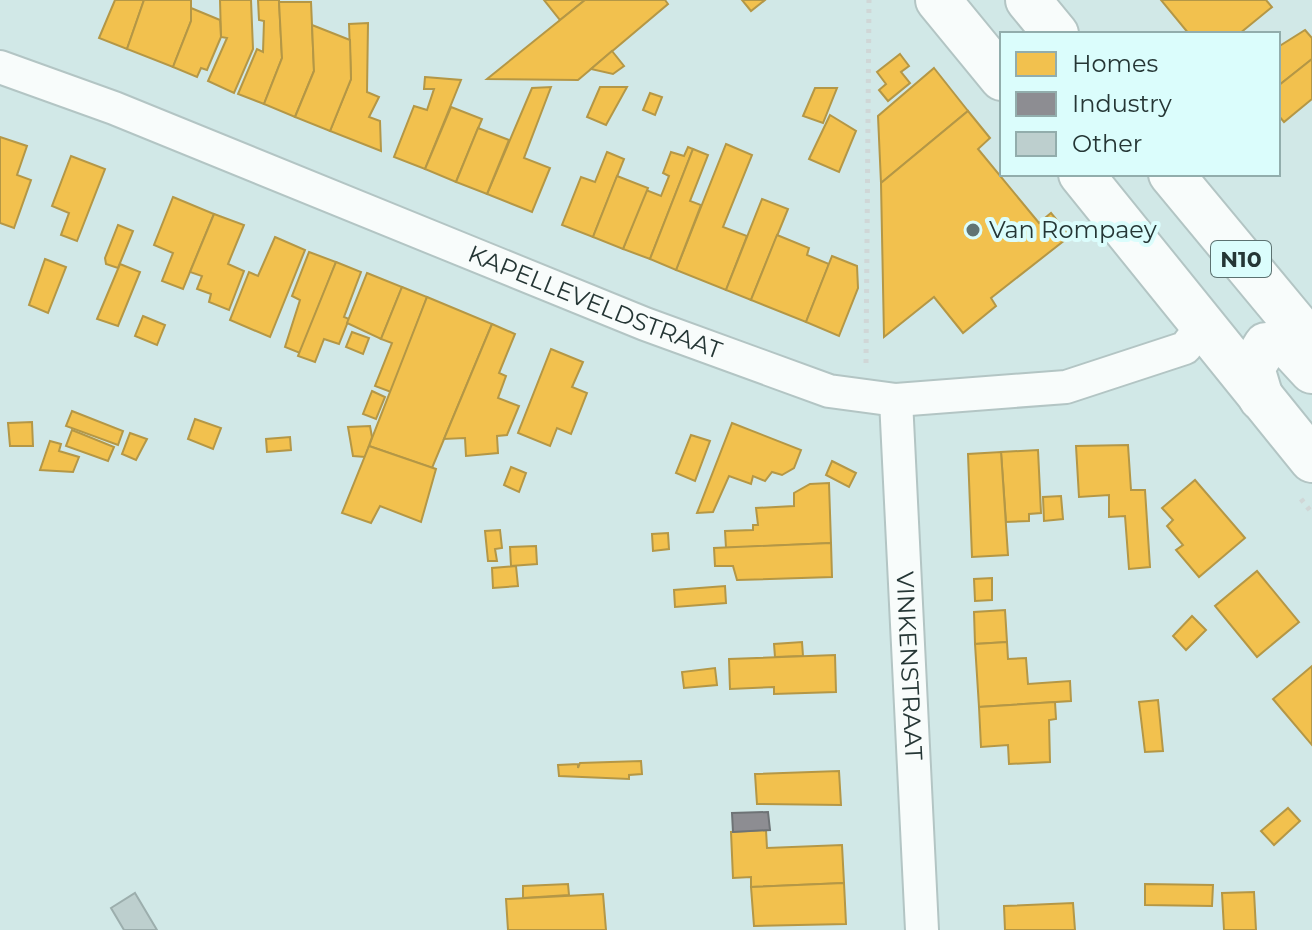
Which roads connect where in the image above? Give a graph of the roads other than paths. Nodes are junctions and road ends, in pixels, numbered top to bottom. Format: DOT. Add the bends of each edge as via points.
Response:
graph roads {
  1 [pos="938,0"];
  2 [pos="1028,0"];
  3 [pos="1054,32"];
  4 [pos="0,67"];
  5 [pos="1000,76"];
  6 [pos="1083,176"];
  7 [pos="1173,176"];
  8 [pos="1202,326"];
  9 [pos="1312,344"];
  10 [pos="1312,371"];
  11 [pos="880,398"];
  12 [pos="1261,398"];
  13 [pos="1312,460"];
  14 [pos="922,930"];
  1 -- 5 [label="main road"];
  2 -- 3 [label="main road"];
  4 -- 11 [label="street, KAPELLEVELDSTRAAT" via="114,108 658,329 829,391"];
  6 -- 8 [label="main road"];
  7 -- 9 [label="main road, N10"];
  8 -- 11 [label="street, KAPELLEVELDSTRAAT" via="1185,348 1066,387"];
  8 -- 12 [label="main road"];
  10 -- 12 [label="main road" via="1288,345 1266,345 1252,368"];
  11 -- 14 [label="street, VINKENSTRAAT"];
  12 -- 13 [label="main road"];
}
